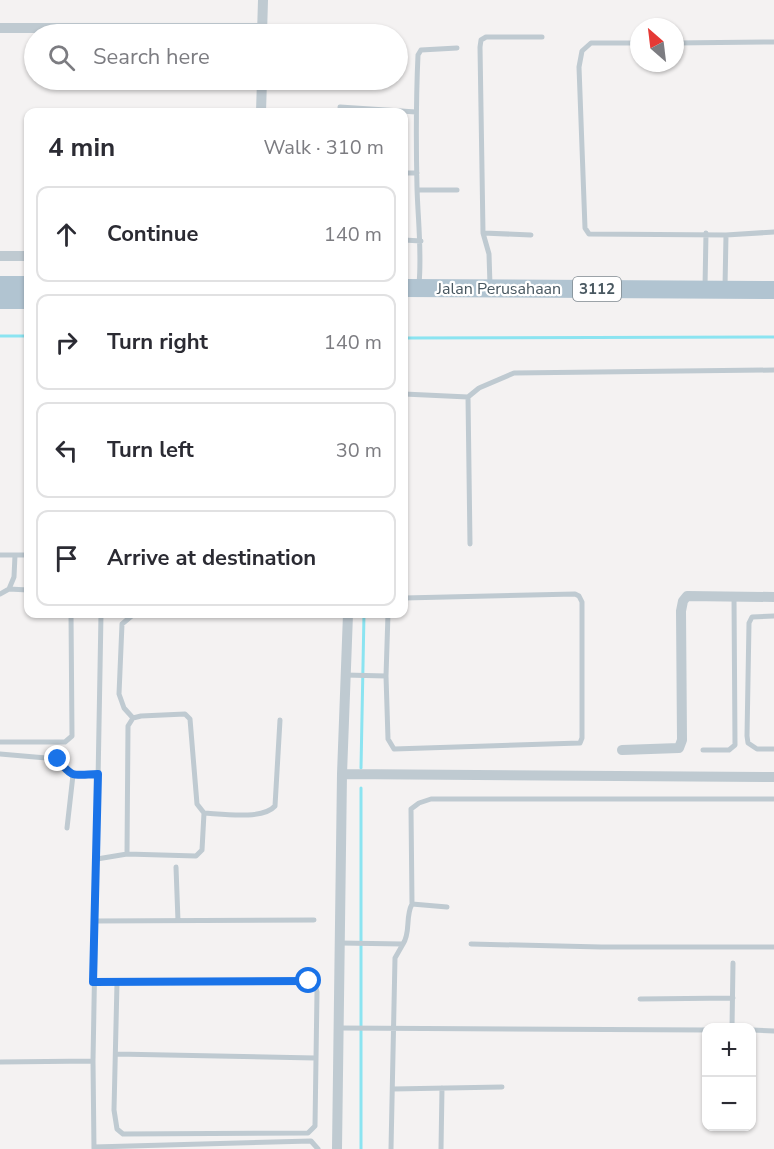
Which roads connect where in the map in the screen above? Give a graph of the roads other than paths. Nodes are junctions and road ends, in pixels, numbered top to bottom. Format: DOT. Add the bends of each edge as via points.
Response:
graph roads {
  1 [pos="263,0"];
  2 [pos="262,24"];
  3 [pos="0,28"];
  4 [pos="24,29"];
  5 [pos="542,37"];
  6 [pos="774,42"];
  7 [pos="630,43"];
  8 [pos="684,43"];
  9 [pos="457,48"];
  10 [pos="262,90"];
  11 [pos="340,107"];
  12 [pos="261,108"];
  13 [pos="355,108"];
  14 [pos="408,111"];
  15 [pos="416,112"];
  16 [pos="408,173"];
  17 [pos="417,173"];
  18 [pos="417,190"];
  19 [pos="457,190"];
  20 [pos="774,232"];
  21 [pos="483,233"];
  22 [pos="706,233"];
  23 [pos="531,235"];
  24 [pos="726,235"];
  25 [pos="408,240"];
  26 [pos="421,241"];
  27 [pos="0,256"];
  28 [pos="24,256"];
  29 [pos="0,285"];
  30 [pos="24,285"];
  31 [pos="411,288"];
  32 [pos="491,289"];
  33 [pos="705,289"];
  34 [pos="725,290"];
  35 [pos="774,290"];
  36 [pos="0,300"];
  37 [pos="24,300"];
  38 [pos="774,300"];
  39 [pos="408,301"];
  40 [pos="774,370"];
  41 [pos="408,394"];
  42 [pos="468,397"];
  43 [pos="470,544"];
  44 [pos="0,555"];
  45 [pos="15,555"];
  46 [pos="24,555"];
  47 [pos="9,589"];
  48 [pos="24,590"];
  49 [pos="0,594"];
  50 [pos="734,597"];
  51 [pos="774,597"];
  52 [pos="408,598"];
  53 [pos="774,615"];
  54 [pos="71,618"];
  55 [pos="101,618"];
  56 [pos="130,618"];
  57 [pos="348,618"];
  58 [pos="388,618"];
  59 [pos="350,675"];
  60 [pos="386,676"];
  61 [pos="133,718"];
  62 [pos="280,720"];
  63 [pos="0,742"];
  64 [pos="774,749"];
  65 [pos="622,750"];
  66 [pos="703,750"];
  67 [pos="0,754"];
  68 [pos="98,774"];
  69 [pos="342,774"];
  70 [pos="73,775"];
  71 [pos="774,777"];
  72 [pos="774,799"];
  73 [pos="204,813"];
  74 [pos="67,828"];
  75 [pos="127,854"];
  76 [pos="97,859"];
  77 [pos="176,867"];
  78 [pos="412,904"];
  79 [pos="447,907"];
  80 [pos="314,920"];
  81 [pos="94,921"];
  82 [pos="177,921"];
  83 [pos="340,943"];
  84 [pos="403,944"];
  85 [pos="471,944"];
  86 [pos="774,946"];
  87 [pos="733,963"];
  88 [pos="93,982"];
  89 [pos="117,983"];
  90 [pos="733,998"];
  91 [pos="640,999"];
  92 [pos="732,1023"];
  93 [pos="339,1028"];
  94 [pos="394,1029"];
  95 [pos="702,1030"];
  96 [pos="756,1030"];
  97 [pos="774,1030"];
  98 [pos="116,1054"];
  99 [pos="315,1058"];
  100 [pos="93,1061"];
  101 [pos="0,1062"];
  102 [pos="502,1087"];
  103 [pos="442,1088"];
  104 [pos="393,1089"];
  105 [pos="94,1148"];
  106 [pos="131,1148"];
  107 [pos="318,1149"];
  108 [pos="337,1149"];
  109 [pos="391,1149"];
  110 [pos="441,1149"];
  1 -- 2 [label="street"];
  3 -- 4 [label="street"];
  5 -- 21 [label="lane" via="481,40"];
  6 -- 8 [label="lane"];
  7 -- 22 [label="lane" via="591,43 582,51 579,67 585,228 589,234 601,235"];
  9 -- 15 [label="lane" via="421,50"];
  10 -- 12 [label="street"];
  11 -- 13 [label="lane"];
  14 -- 15 [label="lane"];
  15 -- 17 [label="lane"];
  16 -- 17 [label="lane"];
  17 -- 18 [label="lane"];
  18 -- 19 [label="lane"];
  18 -- 26 [label="lane"];
  20 -- 24 [label="lane"];
  21 -- 23 [label="lane"];
  21 -- 32 [label="lane"];
  22 -- 24 [label="lane"];
  22 -- 33 [label="lane"];
  24 -- 34 [label="lane"];
  25 -- 26 [label="lane"];
  26 -- 31 [label="lane"];
  27 -- 28 [label="street"];
  29 -- 30 [label="main road"];
  31 -- 32 [label="main road, Jalan Perusahaan / 3112"];
  32 -- 33 [label="main road, Jalan Perusahaan / 3112"];
  33 -- 34 [label="main road, Jalan Perusahaan / 3112"];
  34 -- 35 [label="main road, Jalan Perusahaan / 3112"];
  36 -- 37 [label="main road"];
  38 -- 39 [label="main road, Jalan Perusahaan / 3112"];
  40 -- 42 [label="lane" via="514,373"];
  41 -- 42 [label="lane"];
  42 -- 43 [label="lane"];
  44 -- 45 [label="lane"];
  45 -- 46 [label="lane"];
  45 -- 47 [label="lane"];
  47 -- 48 [label="lane"];
  47 -- 49 [label="lane"];
  50 -- 51 [label="street"];
  50 -- 65 [label="street" via="687,596 683,601 679,748"];
  50 -- 66 [label="lane" via="735,745 729,750"];
  52 -- 60 [label="lane" via="579,596 582,738 573,745 394,749 388,739"];
  53 -- 64 [label="lane" via="752,617 749,623 747,736 748,743 757,748"];
  54 -- 63 [label="lane" via="72,736 65,742"];
  55 -- 68 [label="lane"];
  56 -- 61 [label="lane" via="122,624 119,694"];
  57 -- 59 [label="street"];
  58 -- 60 [label="lane"];
  59 -- 60 [label="lane"];
  59 -- 69 [label="street"];
  61 -- 73 [label="lane" via="176,713 190,719 197,804"];
  61 -- 75 [label="lane" via="128,726"];
  62 -- 73 [label="lane" via="275,806 260,814"];
  67 -- 70 [label="lane" via="58,759"];
  68 -- 70 [label="lane"];
  68 -- 76 [label="lane"];
  69 -- 71 [label="street"];
  69 -- 83 [label="street"];
  70 -- 74 [label="lane"];
  72 -- 78 [label="lane" via="431,799 411,809"];
  73 -- 75 [label="lane" via="202,850 196,856"];
  75 -- 76 [label="lane"];
  76 -- 81 [label="lane"];
  77 -- 82 [label="lane"];
  78 -- 79 [label="lane"];
  78 -- 84 [label="lane"];
  80 -- 82 [label="lane"];
  81 -- 82 [label="lane"];
  81 -- 88 [label="lane"];
  83 -- 84 [label="lane"];
  83 -- 93 [label="street"];
  84 -- 94 [label="lane" via="395,958"];
  85 -- 86 [label="lane"];
  87 -- 90 [label="lane"];
  88 -- 89 [label="lane"];
  88 -- 100 [label="lane"];
  89 -- 98 [label="lane"];
  89 -- 99 [label="lane" via="309,981 315,984 317,992"];
  90 -- 91 [label="lane"];
  90 -- 92 [label="lane"];
  93 -- 94 [label="lane"];
  93 -- 108 [label="street"];
  94 -- 95 [label="lane"];
  94 -- 104 [label="lane"];
  96 -- 97 [label="lane"];
  98 -- 99 [label="lane"];
  98 -- 99 [label="lane" via="114,1110 117,1130 123,1134 309,1133 316,1116"];
  100 -- 101 [label="lane"];
  100 -- 105 [label="lane"];
  102 -- 103 [label="lane"];
  103 -- 104 [label="lane"];
  103 -- 110 [label="lane"];
  104 -- 109 [label="lane"];
  105 -- 106 [label="lane"];
  106 -- 107 [label="lane" via="311,1141"];
}
